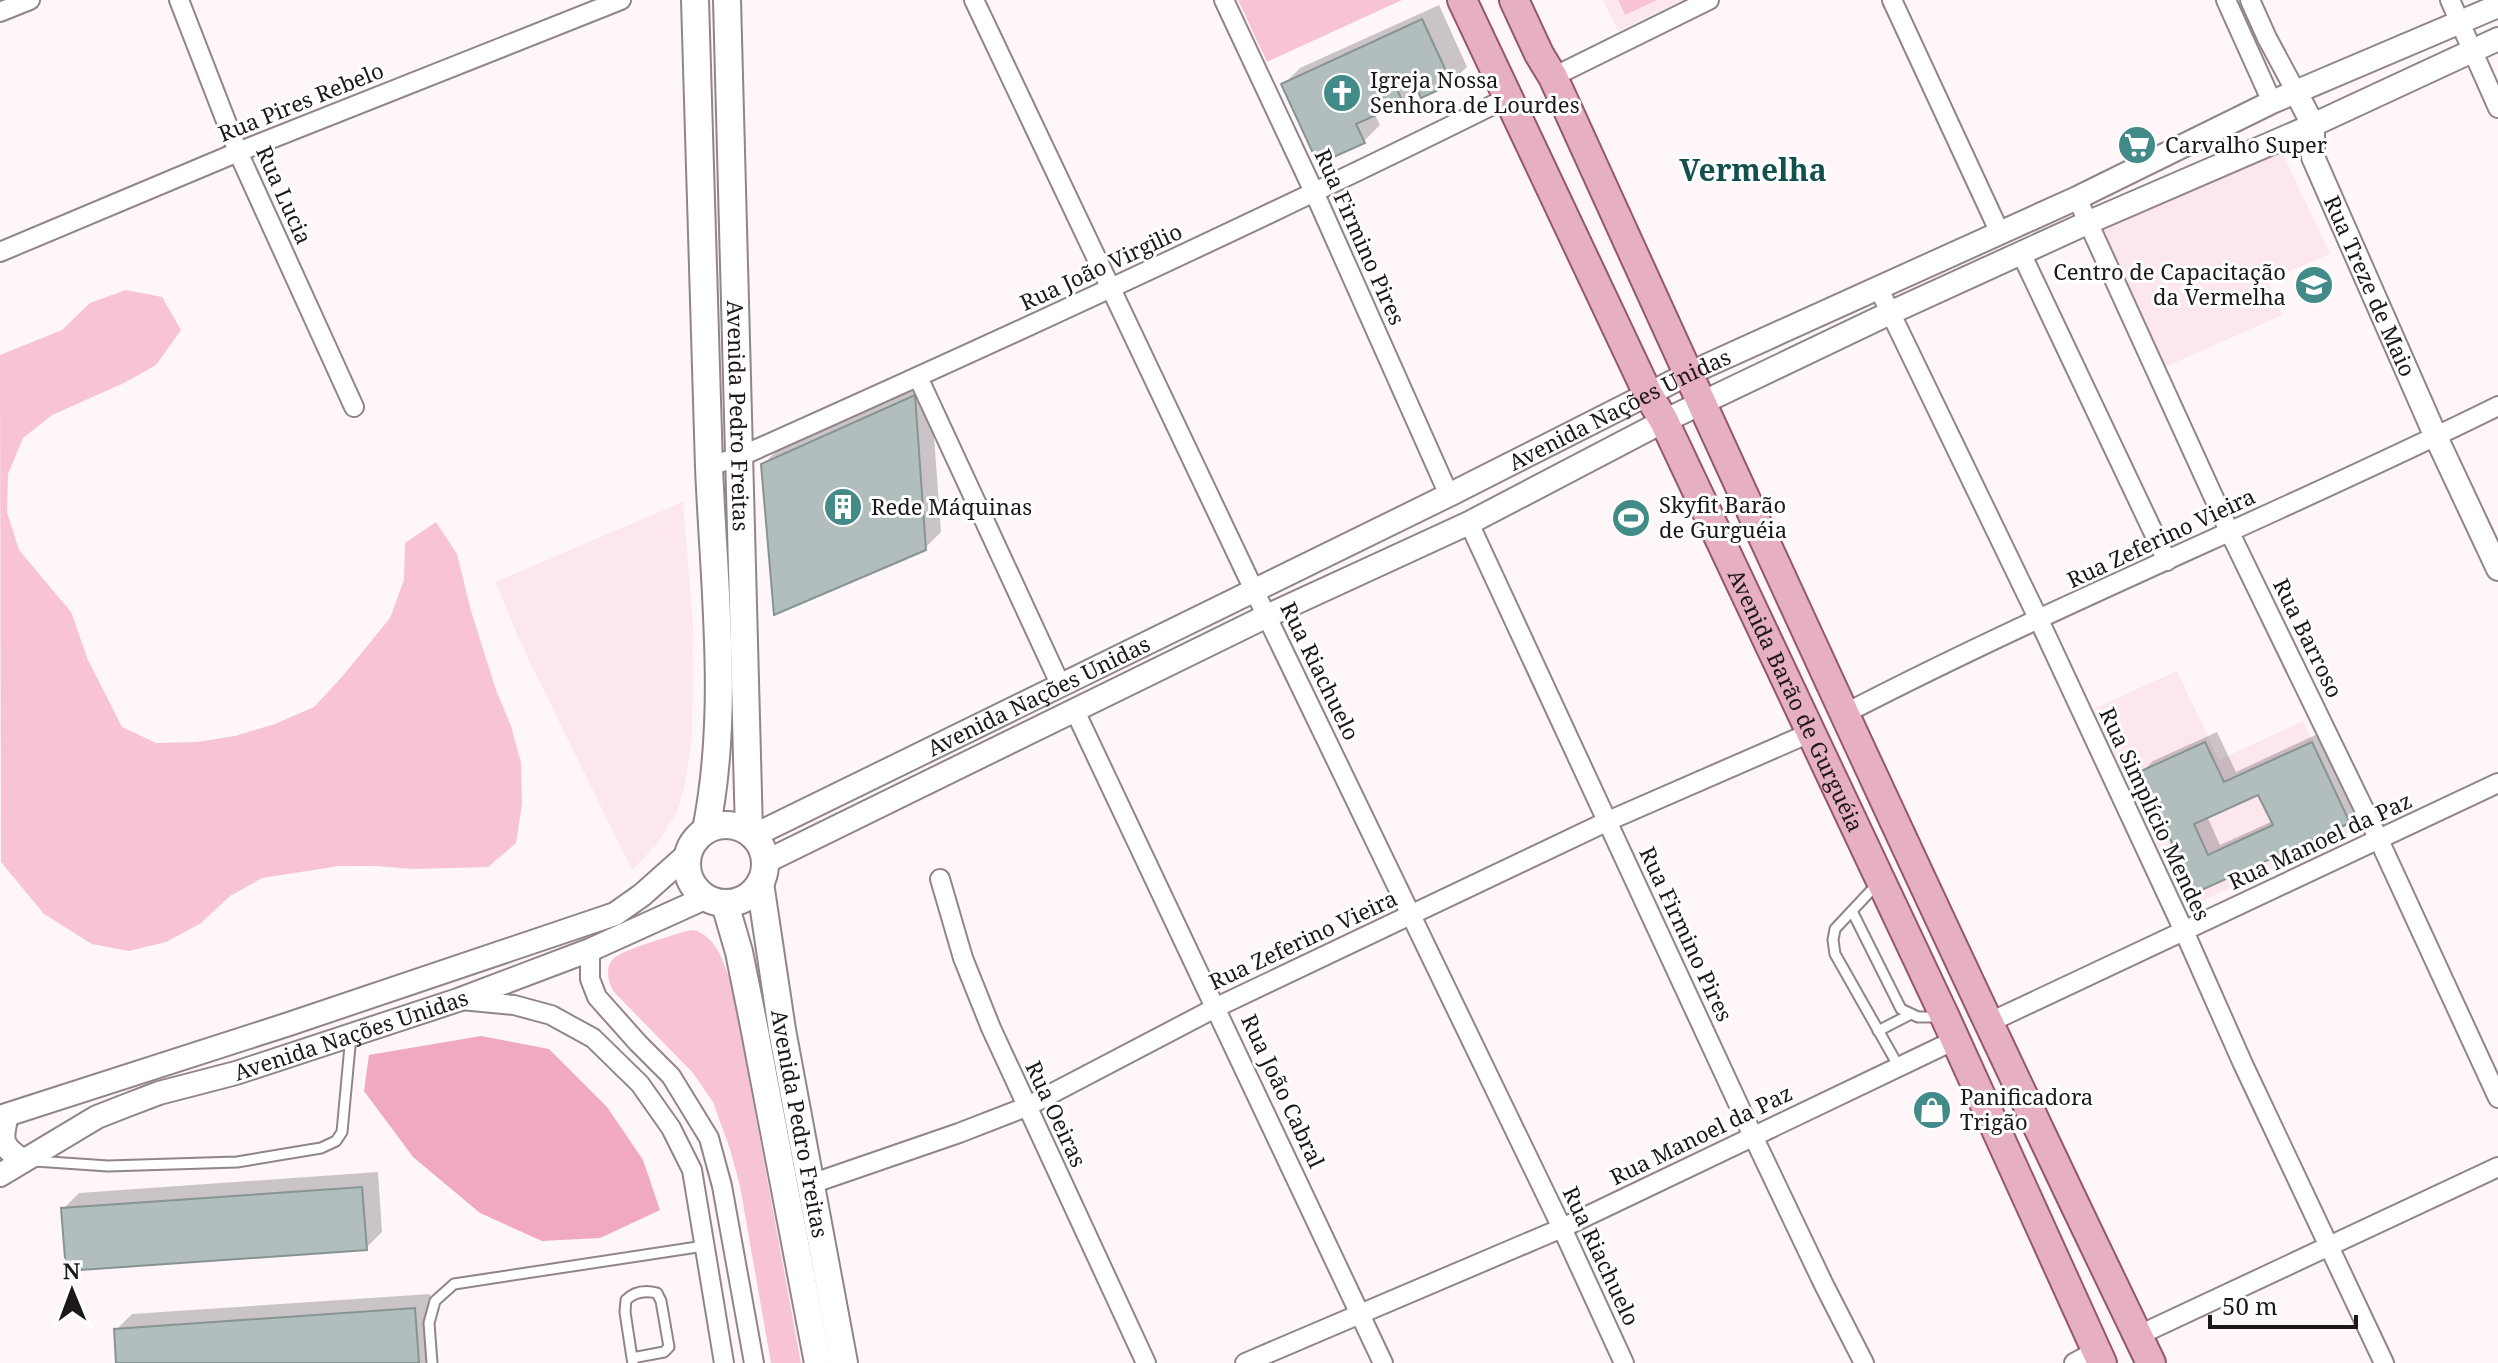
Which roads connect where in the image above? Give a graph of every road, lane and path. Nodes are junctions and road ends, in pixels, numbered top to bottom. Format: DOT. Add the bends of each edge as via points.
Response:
graph roads {
  1 [pos="30,0"];
  2 [pos="179,0"];
  3 [pos="621,0"];
  4 [pos="695,0"];
  5 [pos="727,0"];
  6 [pos="974,0"];
  7 [pos="1224,0"];
  8 [pos="1462,0"];
  9 [pos="1514,0"];
  10 [pos="1709,0"];
  11 [pos="1892,0"];
  12 [pos="2226,0"];
  13 [pos="2250,0"];
  14 [pos="2450,0"];
  15 [pos="2498,6"];
  16 [pos="0,12"];
  17 [pos="2459,23"];
  18 [pos="2498,39"];
  19 [pos="2472,51"];
  20 [pos="1553,77"];
  21 [pos="2296,92"];
  22 [pos="1507,98"];
  23 [pos="2272,102"];
  24 [pos="2498,108"];
  25 [pos="2313,125"];
  26 [pos="2285,137"];
  27 [pos="238,152"];
  28 [pos="2313,157"];
  29 [pos="1315,194"];
  30 [pos="2077,198"];
  31 [pos="2087,223"];
  32 [pos="2000,233"];
  33 [pos="0,252"];
  34 [pos="2021,253"];
  35 [pos="1878,287"];
  36 [pos="1111,289"];
  37 [pos="1892,312"];
  38 [pos="1688,374"];
  39 [pos="918,377"];
  40 [pos="1648,394"];
  41 [pos="1702,403"];
  42 [pos="2498,406"];
  43 [pos="354,407"];
  44 [pos="1664,421"];
  45 [pos="2436,437"];
  46 [pos="739,457"];
  47 [pos="709,466"];
  48 [pos="1449,495"];
  49 [pos="1469,523"];
  50 [pos="2230,533"];
  51 [pos="2167,561"];
  52 [pos="2498,569"];
  53 [pos="1254,590"];
  54 [pos="1267,616"];
  55 [pos="2039,620"];
  56 [pos="1061,686"];
  57 [pos="1075,711"];
  58 [pos="1844,714"];
  59 [pos="1812,732"];
  60 [pos="2498,783"];
  61 [pos="1608,821"];
  62 [pos="706,830"];
  63 [pos="751,834"];
  64 [pos="2379,840"];
  65 [pos="688,854"];
  66 [pos="763,873"];
  67 [pos="940,879"];
  68 [pos="1881,880"];
  69 [pos="716,900"];
  70 [pos="1852,911"];
  71 [pos="1412,916"];
  72 [pos="2184,931"];
  73 [pos="590,950"];
  74 [pos="458,1000"];
  75 [pos="1217,1007"];
  76 [pos="1909,1015"];
  77 [pos="1988,1023"];
  78 [pos="1950,1028"];
  79 [pos="1878,1031"];
  80 [pos="351,1035"];
  81 [pos="1899,1067"];
  82 [pos="2498,1098"];
  83 [pos="1026,1107"];
  84 [pos="4,1116"];
  85 [pos="1753,1136"];
  86 [pos="22,1160"];
  87 [pos="2498,1167"];
  88 [pos="0,1175"];
  89 [pos="811,1184"];
  90 [pos="1562,1228"];
  91 [pos="732,1240"];
  92 [pos="704,1246"];
  93 [pos="2329,1246"];
  94 [pos="1360,1314"];
  95 [pos="2137,1336"];
  96 [pos="2091,1359"];
  97 [pos="633,1360"];
  98 [pos="432,1363"];
  99 [pos="724,1363"];
  100 [pos="754,1363"];
  101 [pos="818,1363"];
  102 [pos="844,1363"];
  103 [pos="1146,1363"];
  104 [pos="1245,1363"];
  105 [pos="1383,1363"];
  106 [pos="1624,1363"];
  107 [pos="1864,1363"];
  108 [pos="2151,1363"];
  109 [pos="2384,1363"];
  1 -- 16 [label="street"];
  2 -- 27 [label="street, Rua Lucia"];
  3 -- 27 [label="street, Rua Pires Rebelo"];
  4 -- 47 [label="main road, Avenida Pedro Freitas"];
  5 -- 46 [label="main road, Avenida Pedro Freitas"];
  6 -- 36 [label="street, Rua Riachuelo"];
  7 -- 29 [label="street, Rua Firmino Pires"];
  8 -- 22 [label="main road, Avenida Barão de Gurguéia"];
  9 -- 20 [label="main road, Avenida Barão de Gurguéia"];
  10 -- 20 [label="street"];
  11 -- 32 [label="street"];
  12 -- 23 [label="street"];
  13 -- 21 [label="street, Rua Treze de Maio"];
  14 -- 17 [label="street"];
  15 -- 17 [label="street, Avenida Nações Unidas"];
  17 -- 19 [label="street"];
  17 -- 21 [label="street, Avenida Nações Unidas"];
  18 -- 19 [label="street, Avenida Nações Unidas"];
  19 -- 24 [label="street"];
  19 -- 25 [label="street, Avenida Nações Unidas"];
  20 -- 38 [label="main road, Avenida Barão de Gurguéia"];
  21 -- 23 [label="street, Avenida Nações Unidas"];
  21 -- 25 [label="street, Rua Treze de Maio"];
  22 -- 29 [label="street, Rua João Virgilio"];
  22 -- 40 [label="main road, Avenida Barão de Gurguéia"];
  23 -- 26 [label="street"];
  23 -- 30 [label="street, Avenida Nações Unidas"];
  25 -- 26 [label="street, Avenida Nações Unidas"];
  25 -- 28 [label="street, Rua Treze de Maio"];
  26 -- 28 [label="street"];
  26 -- 31 [label="street, Avenida Nações Unidas"];
  27 -- 33 [label="street, Rua Pires Rebelo"];
  27 -- 43 [label="street, Rua Lucia"];
  28 -- 45 [label="street, Rua Treze de Maio"];
  29 -- 36 [label="street, Rua João Virgilio"];
  29 -- 48 [label="street, Rua Firmino Pires"];
  30 -- 31 [label="street, Rua Barroso"];
  30 -- 32 [label="street, Avenida Nações Unidas"];
  31 -- 34 [label="street, Avenida Nações Unidas"];
  31 -- 50 [label="street, Rua Barroso"];
  32 -- 35 [label="street, Avenida Nações Unidas"];
  34 -- 37 [label="street, Avenida Nações Unidas"];
  34 -- 51 [label="street"];
  35 -- 37 [label="street, Rua Simplício Mendes"];
  35 -- 38 [label="street, Avenida Nações Unidas"];
  36 -- 39 [label="street, Rua João Virgilio"];
  36 -- 53 [label="street, Rua Riachuelo"];
  37 -- 41 [label="street, Avenida Nações Unidas"];
  37 -- 55 [label="street, Rua Simplício Mendes"];
  38 -- 40 [label="street, Avenida Nações Unidas"];
  38 -- 41 [label="main road, Avenida Barão de Gurguéia"];
  39 -- 46 [label="street, Rua João Virgilio"];
  39 -- 56 [label="street"];
  40 -- 44 [label="main road, Avenida Barão de Gurguéia"];
  40 -- 48 [label="street, Avenida Nações Unidas"];
  41 -- 44 [label="street, Avenida Nações Unidas"];
  41 -- 58 [label="main road, Avenida Barão de Gurguéia"];
  42 -- 45 [label="street, Rua Zeferino Vieira"];
  44 -- 49 [label="street, Avenida Nações Unidas"];
  44 -- 59 [label="main road, Avenida Barão de Gurguéia"];
  45 -- 50 [label="street, Rua Zeferino Vieira"];
  45 -- 52 [label="street, Rua Treze de Maio"];
  46 -- 47 [label="street, Rua João Virgilio"];
  46 -- 63 [label="main road, Avenida Pedro Freitas"];
  47 -- 62 [label="main road, Avenida Pedro Freitas" via="720,689 719,742"];
  48 -- 53 [label="street, Avenida Nações Unidas"];
  49 -- 54 [label="street, Avenida Nações Unidas"];
  49 -- 61 [label="street, Rua Firmino Pires"];
  50 -- 51 [label="street, Rua Zeferino Vieira"];
  50 -- 64 [label="street, Rua Barroso"];
  51 -- 55 [label="street, Rua Zeferino Vieira"];
  53 -- 54 [label="street, Rua Riachuelo"];
  53 -- 56 [label="street, Avenida Nações Unidas"];
  54 -- 57 [label="street, Avenida Nações Unidas"];
  54 -- 71 [label="street, Rua Riachuelo"];
  55 -- 58 [label="street, Rua Zeferino Vieira"];
  55 -- 72 [label="street, Rua Simplício Mendes"];
  56 -- 63 [label="street, Avenida Nações Unidas"];
  57 -- 66 [label="street, Avenida Nações Unidas"];
  57 -- 75 [label="street, Rua João Cabral"];
  58 -- 77 [label="main road, Avenida Barão de Gurguéia"];
  59 -- 61 [label="street, Rua Zeferino Vieira"];
  59 -- 68 [label="main road, Avenida Barão de Gurguéia"];
  60 -- 64 [label="street, Rua Manoel da Paz"];
  61 -- 71 [label="street, Rua Zeferino Vieira"];
  61 -- 85 [label="street, Rua Firmino Pires"];
  62 -- 63 [label="main road" via="728,825"];
  62 -- 65 [label="main road"];
  63 -- 66 [label="main road" via="759,843"];
  64 -- 72 [label="street, Rua Manoel da Paz"];
  64 -- 82 [label="street, Rua Barroso"];
  65 -- 69 [label="main road" via="690,879"];
  65 -- 84 [label="street, Avenida Nações Unidas" via="615,914"];
  66 -- 69 [label="main road" via="747,897"];
  66 -- 89 [label="main road, Avenida Pedro Freitas" via="782,1030"];
  67 -- 83 [label="street, Rua Oeiras" via="963,958"];
  68 -- 70 [label="lane"];
  68 -- 78 [label="main road, Avenida Barão de Gurguéia"];
  69 -- 73 [label="street, Avenida Nações Unidas"];
  69 -- 101 [label="main road, Avenida Pedro Freitas" via="751,1008"];
  70 -- 76 [label="lane" via="1901,1009"];
  70 -- 79 [label="lane" via="1835,929 1835,954"];
  71 -- 75 [label="street, Rua Zeferino Vieira"];
  71 -- 90 [label="street, Rua Riachuelo"];
  72 -- 77 [label="street, Rua Manoel da Paz"];
  72 -- 93 [label="street, Rua Simplício Mendes"];
  73 -- 74 [label="street, Avenida Nações Unidas"];
  73 -- 91 [label="street" via="590,979 597,997 671,1076 709,1138"];
  74 -- 80 [label="street, Avenida Nações Unidas"];
  74 -- 92 [label="street" via="551,1015 593,1038 631,1075 671,1128 692,1170"];
  75 -- 83 [label="street, Rua Zeferino Vieira"];
  75 -- 94 [label="street, Rua João Cabral"];
  76 -- 78 [label="lane"];
  76 -- 79 [label="lane"];
  77 -- 95 [label="main road, Avenida Barão de Gurguéia"];
  78 -- 81 [label="street, Rua Manoel da Paz"];
  78 -- 96 [label="main road, Avenida Barão de Gurguéia"];
  79 -- 81 [label="lane"];
  80 -- 86 [label="street, Avenida Nações Unidas" via="136,1102 97,1117"];
  80 -- 86 [label="lane" via="342,1132 321,1148 223,1162 108,1166"];
  81 -- 85 [label="street, Rua Manoel da Paz"];
  83 -- 89 [label="street, Rua Zeferino Vieira"];
  83 -- 103 [label="street, Rua Oeiras"];
  84 -- 86 [label="street" via="7,1150"];
  85 -- 90 [label="street, Rua Manoel da Paz"];
  85 -- 107 [label="street, Rua Firmino Pires"];
  86 -- 88 [label="street, Avenida Nações Unidas"];
  87 -- 93 [label="street"];
  89 -- 102 [label="main road, Avenida Pedro Freitas"];
  90 -- 94 [label="street, Rua Manoel da Paz"];
  90 -- 106 [label="street, Rua Riachuelo"];
  91 -- 92 [label="street"];
  91 -- 100 [label="street"];
  92 -- 98 [label="lane" via="454,1284 435,1301 429,1323"];
  92 -- 99 [label="street"];
  93 -- 95 [label="street"];
  93 -- 109 [label="street, Rua Simplício Mendes"];
  94 -- 104 [label="street, Rua Manoel da Paz"];
  94 -- 105 [label="street, Rua João Cabral"];
  95 -- 108 [label="main road, Avenida Barão de Gurguéia"];
  97 -- 97 [label="lane" via="626,1300 632,1294 657,1293 669,1347"];
}
